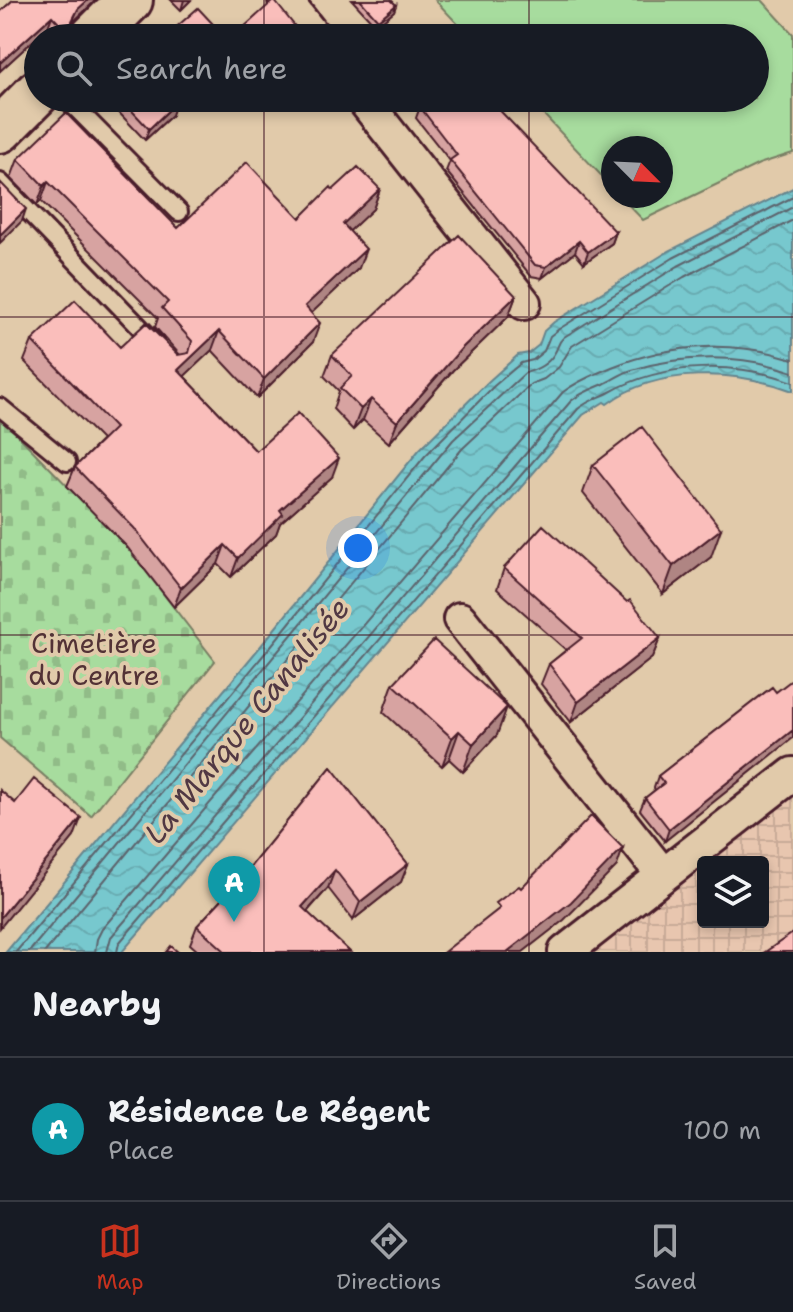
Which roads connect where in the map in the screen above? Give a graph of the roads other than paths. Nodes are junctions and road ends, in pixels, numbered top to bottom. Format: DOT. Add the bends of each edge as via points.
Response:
graph roads {
  1 [pos="130,0"];
  2 [pos="285,0"];
  3 [pos="106,24"];
  4 [pos="304,24"];
  5 [pos="24,106"];
  6 [pos="80,112"];
  7 [pos="373,112"];
  8 [pos="0,130"];
  9 [pos="0,182"];
  10 [pos="179,212"];
  11 [pos="524,303"];
  12 [pos="164,353"];
  13 [pos="0,407"];
  14 [pos="67,462"];
  15 [pos="460,619"];
  16 [pos="793,774"];
  17 [pos="663,875"];
  18 [pos="565,952"];
  1 -- 3 [label="street"];
  2 -- 4 [label="street"];
  5 -- 8 [label="street"];
  6 -- 10 [label="lane"];
  7 -- 11 [label="street"];
  9 -- 12 [label="lane"];
  13 -- 14 [label="lane"];
  15 -- 17 [label="street"];
  16 -- 17 [label="street"];
  17 -- 18 [label="street"];
}
